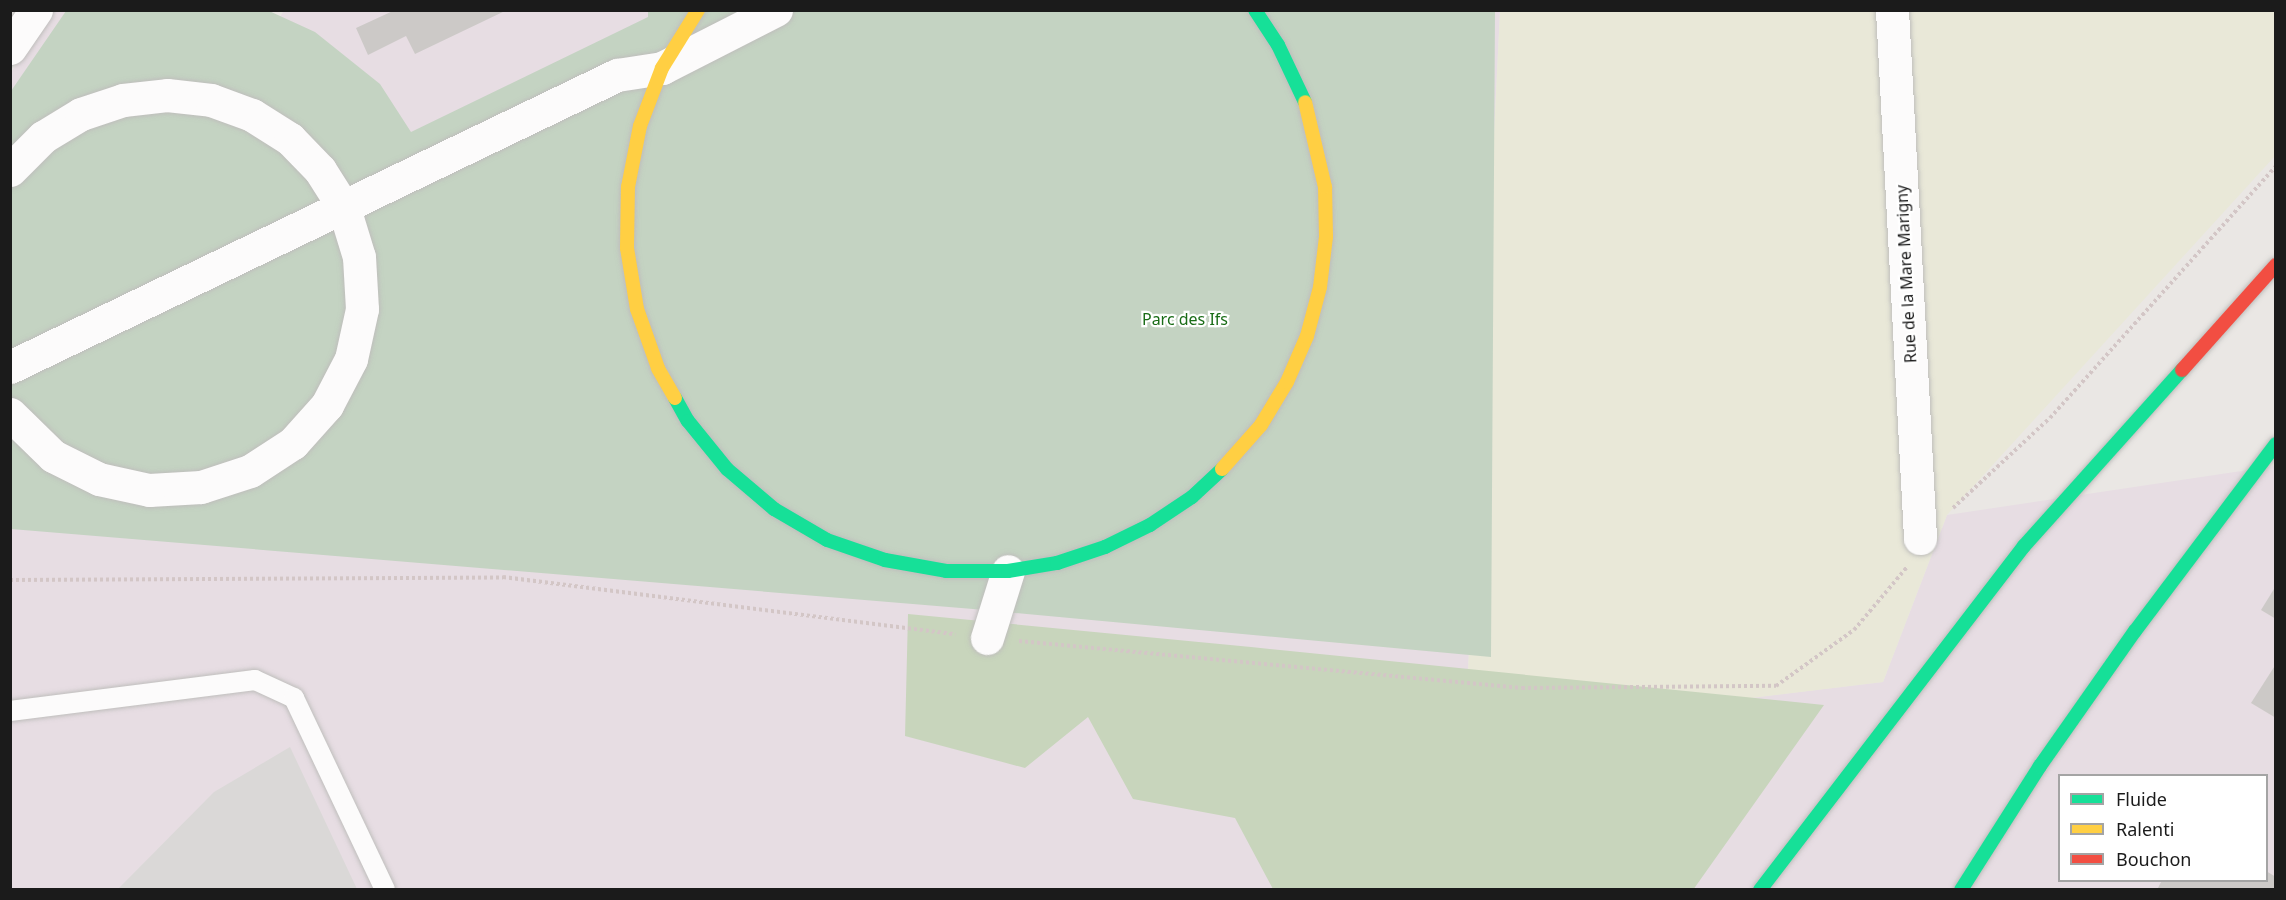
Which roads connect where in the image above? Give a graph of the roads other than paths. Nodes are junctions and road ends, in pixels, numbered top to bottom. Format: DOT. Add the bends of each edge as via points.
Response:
graph roads {
  1 [pos="36,10"];
  2 [pos="698,10"];
  3 [pos="776,10"];
  4 [pos="1255,10"];
  5 [pos="1892,10"];
  6 [pos="10,48"];
  7 [pos="662,68"];
  8 [pos="10,170"];
  9 [pos="344,208"];
  10 [pos="2276,265"];
  11 [pos="10,367"];
  12 [pos="10,414"];
  13 [pos="2276,444"];
  14 [pos="1920,538"];
  15 [pos="1008,571"];
  16 [pos="987,638"];
  17 [pos="10,711"];
  18 [pos="385,890"];
  19 [pos="1760,890"];
  20 [pos="1960,890"];
  1 -- 6 [label="street"];
  2 -- 7 [label="main road"];
  3 -- 7 [label="street"];
  4 -- 15 [label="main road" via="1300,89 1316,137 1325,187 1326,237 1320,287 1307,336 1287,382 1261,425 1229,463 1167,514 1105,547 1057,562"];
  5 -- 14 [label="street, Rue de la Mare Marigny"];
  7 -- 9 [label="street" via="617,75"];
  7 -- 15 [label="main road" via="640,126 628,187 627,248 637,309 658,368 688,421 728,469 766,502 827,540 885,561 926,568"];
  8 -- 9 [label="street" via="43,137 81,114 123,100 167,95 210,100 252,115 297,146 320,170"];
  9 -- 11 [label="street"];
  9 -- 12 [label="street" via="359,257 362,309 351,359 327,405 293,443 250,471 190,488 149,490 99,479 53,456"];
  10 -- 19 [label="main road" via="2024,546"];
  13 -- 20 [label="main road" via="2135,631 2040,766"];
  15 -- 16 [label="street"];
  17 -- 18 [label="lane" via="255,680 294,698"];
}
